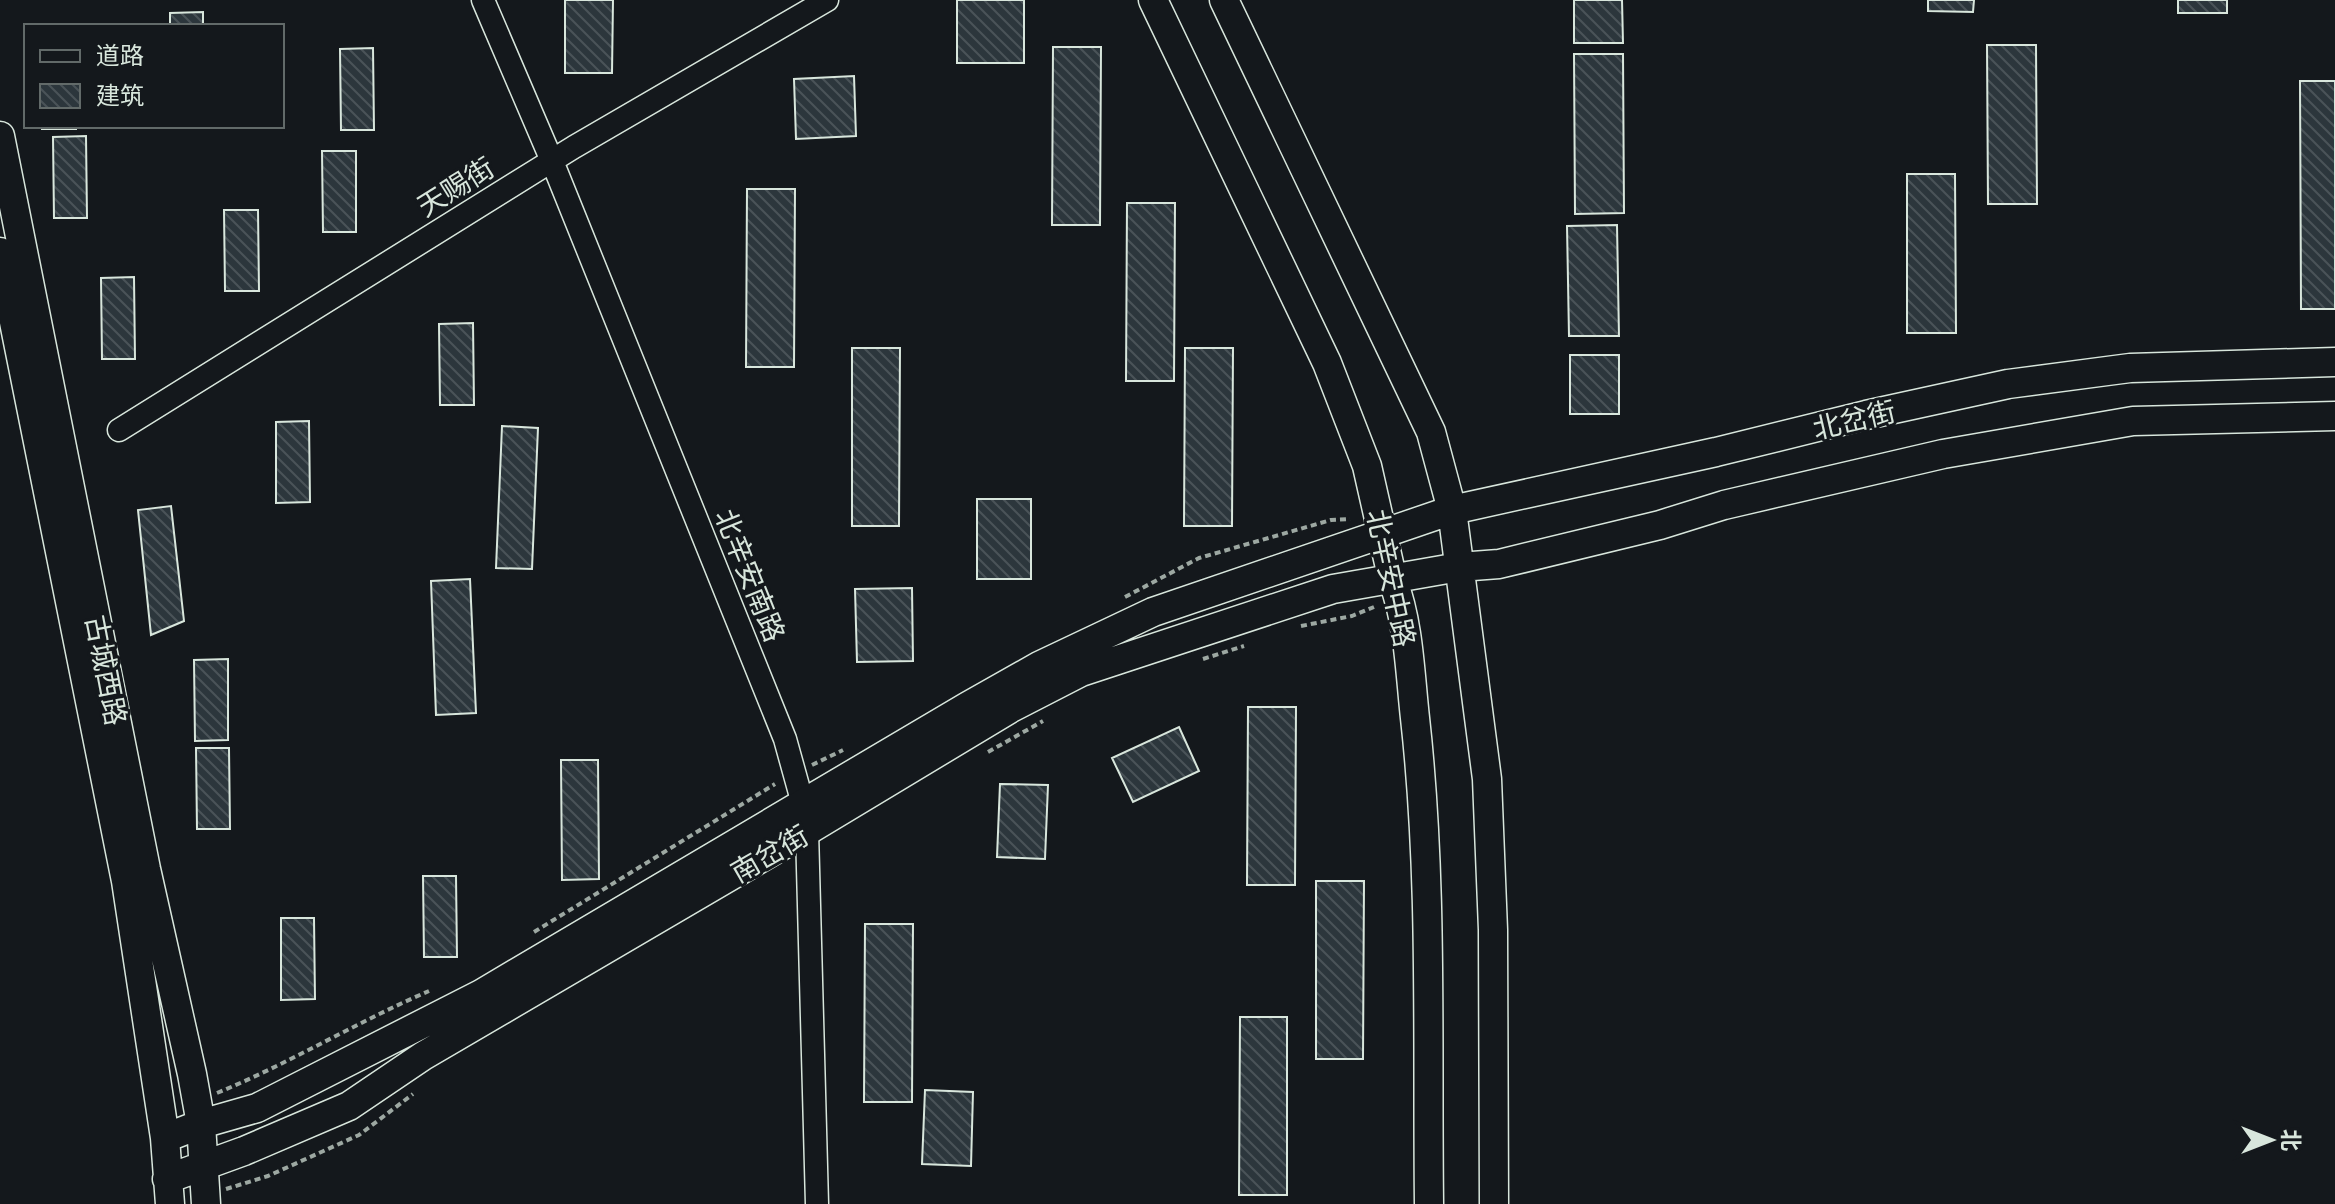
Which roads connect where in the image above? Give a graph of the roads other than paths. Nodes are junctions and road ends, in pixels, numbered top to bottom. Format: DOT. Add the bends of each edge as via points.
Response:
graph roads {
  1 [pos="483,0"];
  2 [pos="827,0"];
  3 [pos="1153,0"];
  4 [pos="1224,0"];
  5 [pos="0,136"];
  6 [pos="552,161"];
  7 [pos="0,252"];
  8 [pos="2335,362"];
  9 [pos="2335,416"];
  10 [pos="119,430"];
  11 [pos="1452,510"];
  12 [pos="1383,533"];
  13 [pos="1459,567"];
  14 [pos="1393,581"];
  15 [pos="805,817"];
  16 [pos="201,1124"];
  17 [pos="165,1138"];
  18 [pos="203,1165"];
  19 [pos="169,1191"];
  20 [pos="206,1204"];
  21 [pos="817,1204"];
  22 [pos="1429,1204"];
  23 [pos="1494,1204"];
  1 -- 6 [label="street, 北辛安南路"];
  2 -- 6 [label="street, 天赐街"];
  3 -- 12 [label="main road, 北辛安中路" via="1327,363 1367,466"];
  4 -- 11 [label="main road" via="1431,432"];
  5 -- 16 [label="main road, 古城西路"];
  6 -- 10 [label="street, 天赐街"];
  6 -- 15 [label="street, 北辛安南路" via="785,739"];
  7 -- 17 [label="main road, 古城西路" via="126,881"];
  8 -- 11 [label="main road, 北岔街" via="2130,368 2008,384"];
  9 -- 13 [label="main road, 北岔街" via="2133,421 2068,432 1943,454 1499,564"];
  11 -- 12 [label="main road, 北岔街"];
  11 -- 13 [label="main road"];
  12 -- 14 [label="main road, 北辛安中路"];
  12 -- 15 [label="main road, 南岔街" via="1138,619 1039,666"];
  13 -- 14 [label="main road, 北岔街"];
  13 -- 23 [label="main road" via="1487,779"];
  14 -- 15 [label="main road, 南岔街" via="1333,589 1081,672"];
  14 -- 22 [label="main road, 北辛安中路" via="1405,631 1424,801"];
  15 -- 16 [label="main road, 南岔街" via="481,994 257,1108"];
  15 -- 18 [label="main road, 南岔街" via="349,1106"];
  15 -- 21 [label="street, 北辛安南路"];
  16 -- 17 [label="main road, 南岔街"];
  16 -- 18 [label="main road, 古城西路"];
  17 -- 19 [label="main road, 古城西路"];
  18 -- 19 [label="main road, 南岔街"];
  18 -- 20 [label="main road, 古城西路"];
}
